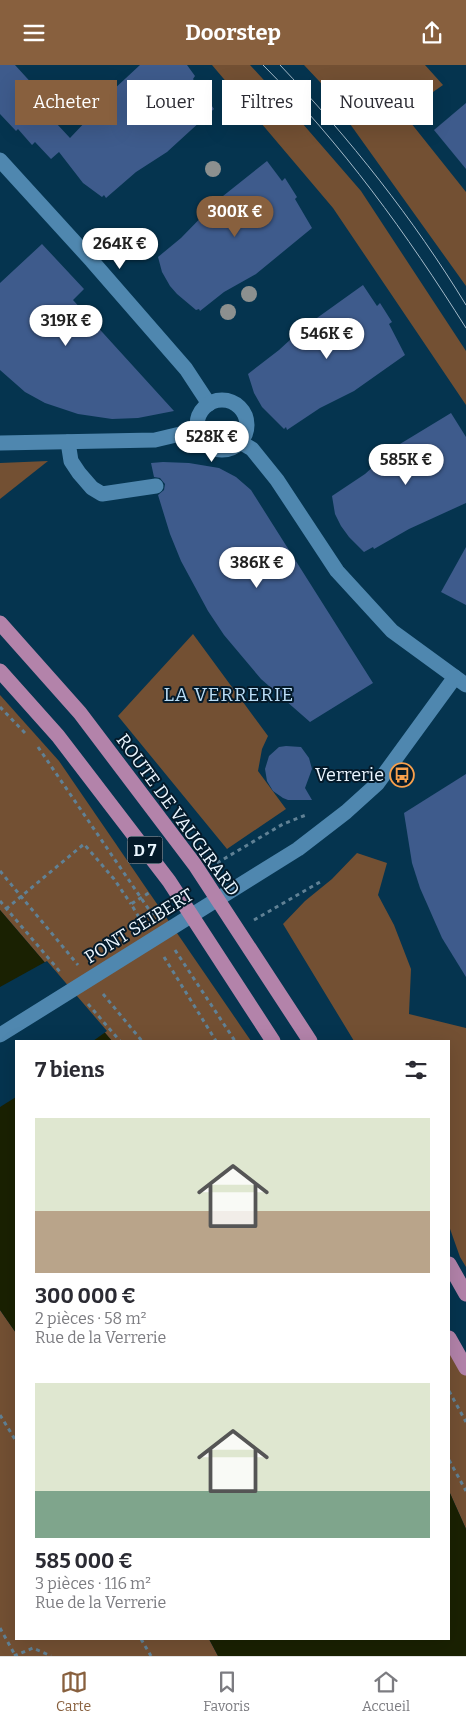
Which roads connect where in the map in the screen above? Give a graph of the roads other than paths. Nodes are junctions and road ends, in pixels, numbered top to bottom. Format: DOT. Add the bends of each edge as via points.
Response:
graph roads {
  1 [pos="0,160"];
  2 [pos="209,404"];
  3 [pos="198,430"];
  4 [pos="68,442"];
  5 [pos="240,442"];
  6 [pos="0,443"];
  7 [pos="156,486"];
  8 [pos="0,623"];
  9 [pos="0,671"];
  10 [pos="461,681"];
  11 [pos="0,1035"];
  12 [pos="272,1040"];
  13 [pos="309,1040"];
  14 [pos="450,1266"];
  15 [pos="466,1294"];
  16 [pos="450,1340"];
  17 [pos="466,1368"];
  1 -- 2 [label="street" via="186,369"];
  2 -- 3 [label="street" via="199,415"];
  2 -- 5 [label="street" via="229,401 238,406 247,424"];
  3 -- 4 [label="street" via="155,439"];
  3 -- 5 [label="street" via="210,447 232,449"];
  4 -- 6 [label="street"];
  4 -- 7 [label="street" via="71,461 92,488 102,494"];
  5 -- 10 [label="street" via="252,449 278,480 337,571 392,631"];
  8 -- 13 [label="main road, ROUTE DE VAUGIRARD / D 7" via="80,713 195,865"];
  9 -- 12 [label="main road, D 7" via="58,736 169,881"];
  10 -- 11 [label="street, PONT SEIBERT" via="378,784 298,849"];
  14 -- 15 [label="main road"];
  16 -- 17 [label="main road"];
}
